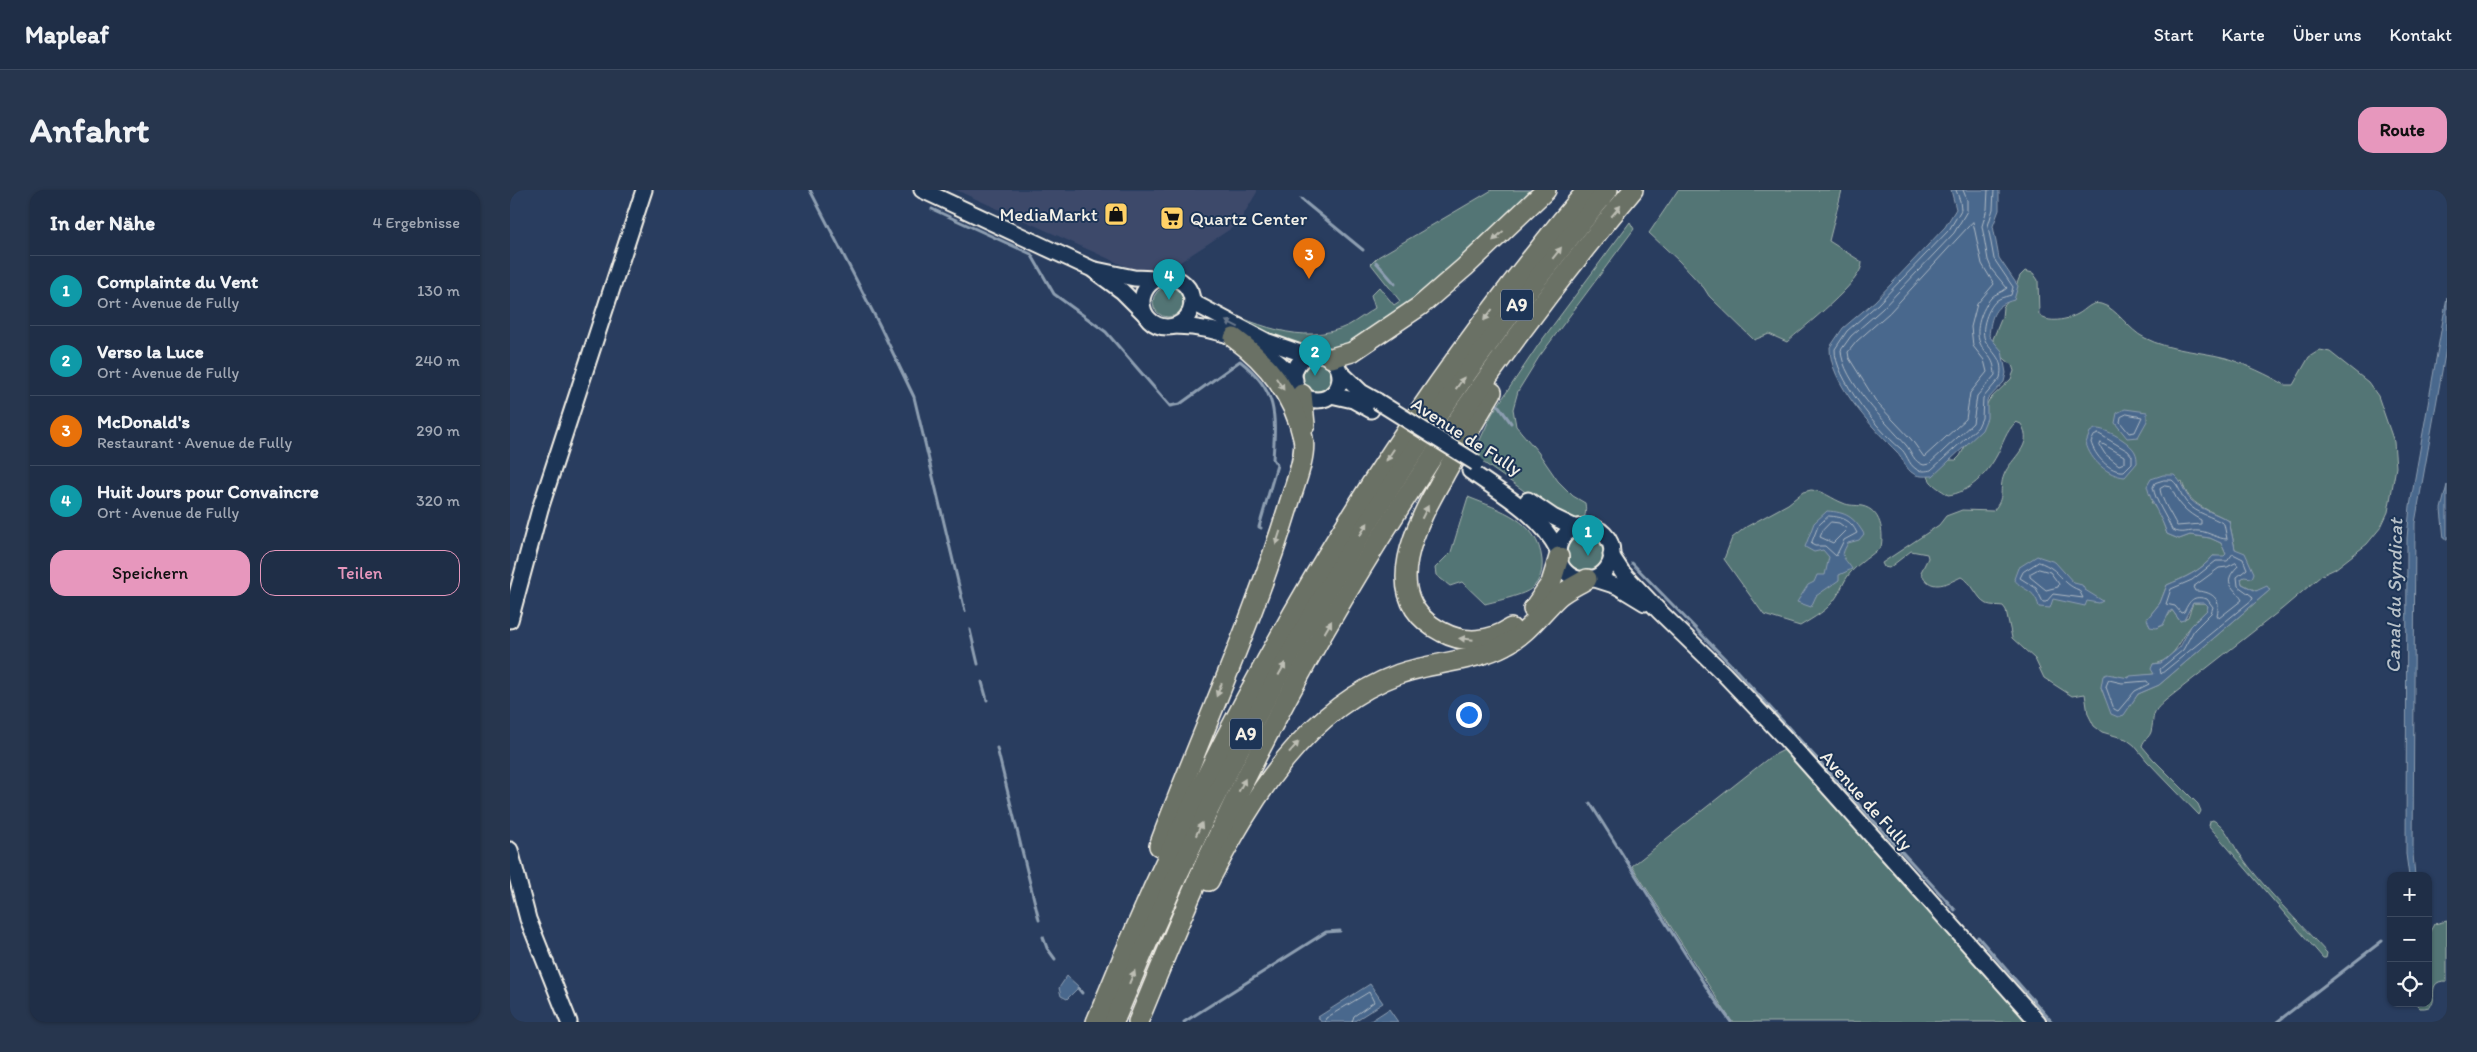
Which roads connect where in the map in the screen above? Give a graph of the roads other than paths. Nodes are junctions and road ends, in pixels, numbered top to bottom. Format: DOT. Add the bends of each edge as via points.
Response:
graph roads {
  1 [pos="644,190"];
  2 [pos="922,190"];
  3 [pos="1546,190"];
  4 [pos="1587,190"];
  5 [pos="1608,190"];
  6 [pos="1633,190"];
  7 [pos="1599,231"];
  8 [pos="1092,270"];
  9 [pos="1156,279"];
  10 [pos="1192,302"];
  11 [pos="1144,312"];
  12 [pos="1175,326"];
  13 [pos="1234,338"];
  14 [pos="1309,356"];
  15 [pos="1335,365"];
  16 [pos="1298,387"];
  17 [pos="1331,395"];
  18 [pos="1374,405"];
  19 [pos="1304,439"];
  20 [pos="1473,467"];
  21 [pos="1576,528"];
  22 [pos="1559,553"];
  23 [pos="1611,555"];
  24 [pos="1590,579"];
  25 [pos="1659,611"];
  26 [pos="510,620"];
  27 [pos="510,850"];
  28 [pos="569,1022"];
  29 [pos="1094,1022"];
  30 [pos="1114,1022"];
  31 [pos="1138,1022"];
  32 [pos="2038,1022"];
  1 -- 26 [label="main road" via="540,508"];
  2 -- 8 [label="main road"];
  3 -- 15 [label="highway, one-way" via="1420,306"];
  4 -- 29 [label="highway, A9, one-way" via="1538,248 1465,345 1369,486 1300,600 1243,702 1175,836"];
  30 -- 5 [label="highway, A9, one-way" via="1202,821 1272,686 1340,566 1458,385"];
  7 -- 6 [label="highway, one-way"];
  22 -- 7 [label="highway, one-way" via="1551,583 1532,610 1507,631 1488,638 1464,640 1437,630 1419,613 1407,586 1406,566 1412,542 1442,479 1499,381"];
  31 -- 7 [label="highway, one-way" via="1214,842 1330,623 1454,427"];
  8 -- 9 [label="main road"];
  8 -- 11 [label="main road"];
  9 -- 10 [label="main road" via="1179,280 1189,290"];
  9 -- 11 [label="main road" via="1143,293"];
  10 -- 12 [label="main road" via="1187,316"];
  14 -- 10 [label="main road, one-way" via="1266,341"];
  11 -- 12 [label="main road" via="1158,326"];
  12 -- 13 [label="main road" via="1202,327"];
  13 -- 16 [label="main road" via="1272,356"];
  13 -- 19 [label="highway, one-way" via="1261,360 1281,384"];
  14 -- 15 [label="main road" via="1322,354"];
  14 -- 16 [label="main road" via="1298,365"];
  15 -- 17 [label="main road" via="1338,386"];
  15 -- 18 [label="main road, Avenue de Fully"];
  16 -- 17 [label="main road" via="1315,400"];
  16 -- 19 [label="highway" via="1305,421"];
  17 -- 18 [label="main road, Avenue de Fully"];
  18 -- 20 [label="main road, Avenue de Fully, bridge"];
  19 -- 29 [label="highway, one-way" via="1296,482 1270,562 1182,785"];
  20 -- 21 [label="main road, Avenue de Fully" via="1547,514"];
  20 -- 22 [label="main road, Avenue de Fully" via="1537,519 1550,534"];
  21 -- 22 [label="main road" via="1564,536"];
  21 -- 23 [label="main road" via="1586,526 1600,531 1609,541"];
  22 -- 24 [label="main road" via="1568,574"];
  23 -- 24 [label="main road" via="1605,570"];
  23 -- 25 [label="main road, Avenue de Fully" via="1622,572"];
  24 -- 25 [label="main road, Avenue de Fully" via="1617,586"];
  31 -- 24 [label="highway, one-way" via="1243,821 1277,768 1311,730 1348,701 1385,680 1505,645 1523,634 1559,596"];
  25 -- 32 [label="main road, Avenue de Fully" via="1712,661 1782,736"];
  27 -- 28 [label="main road" via="528,920"];
}
